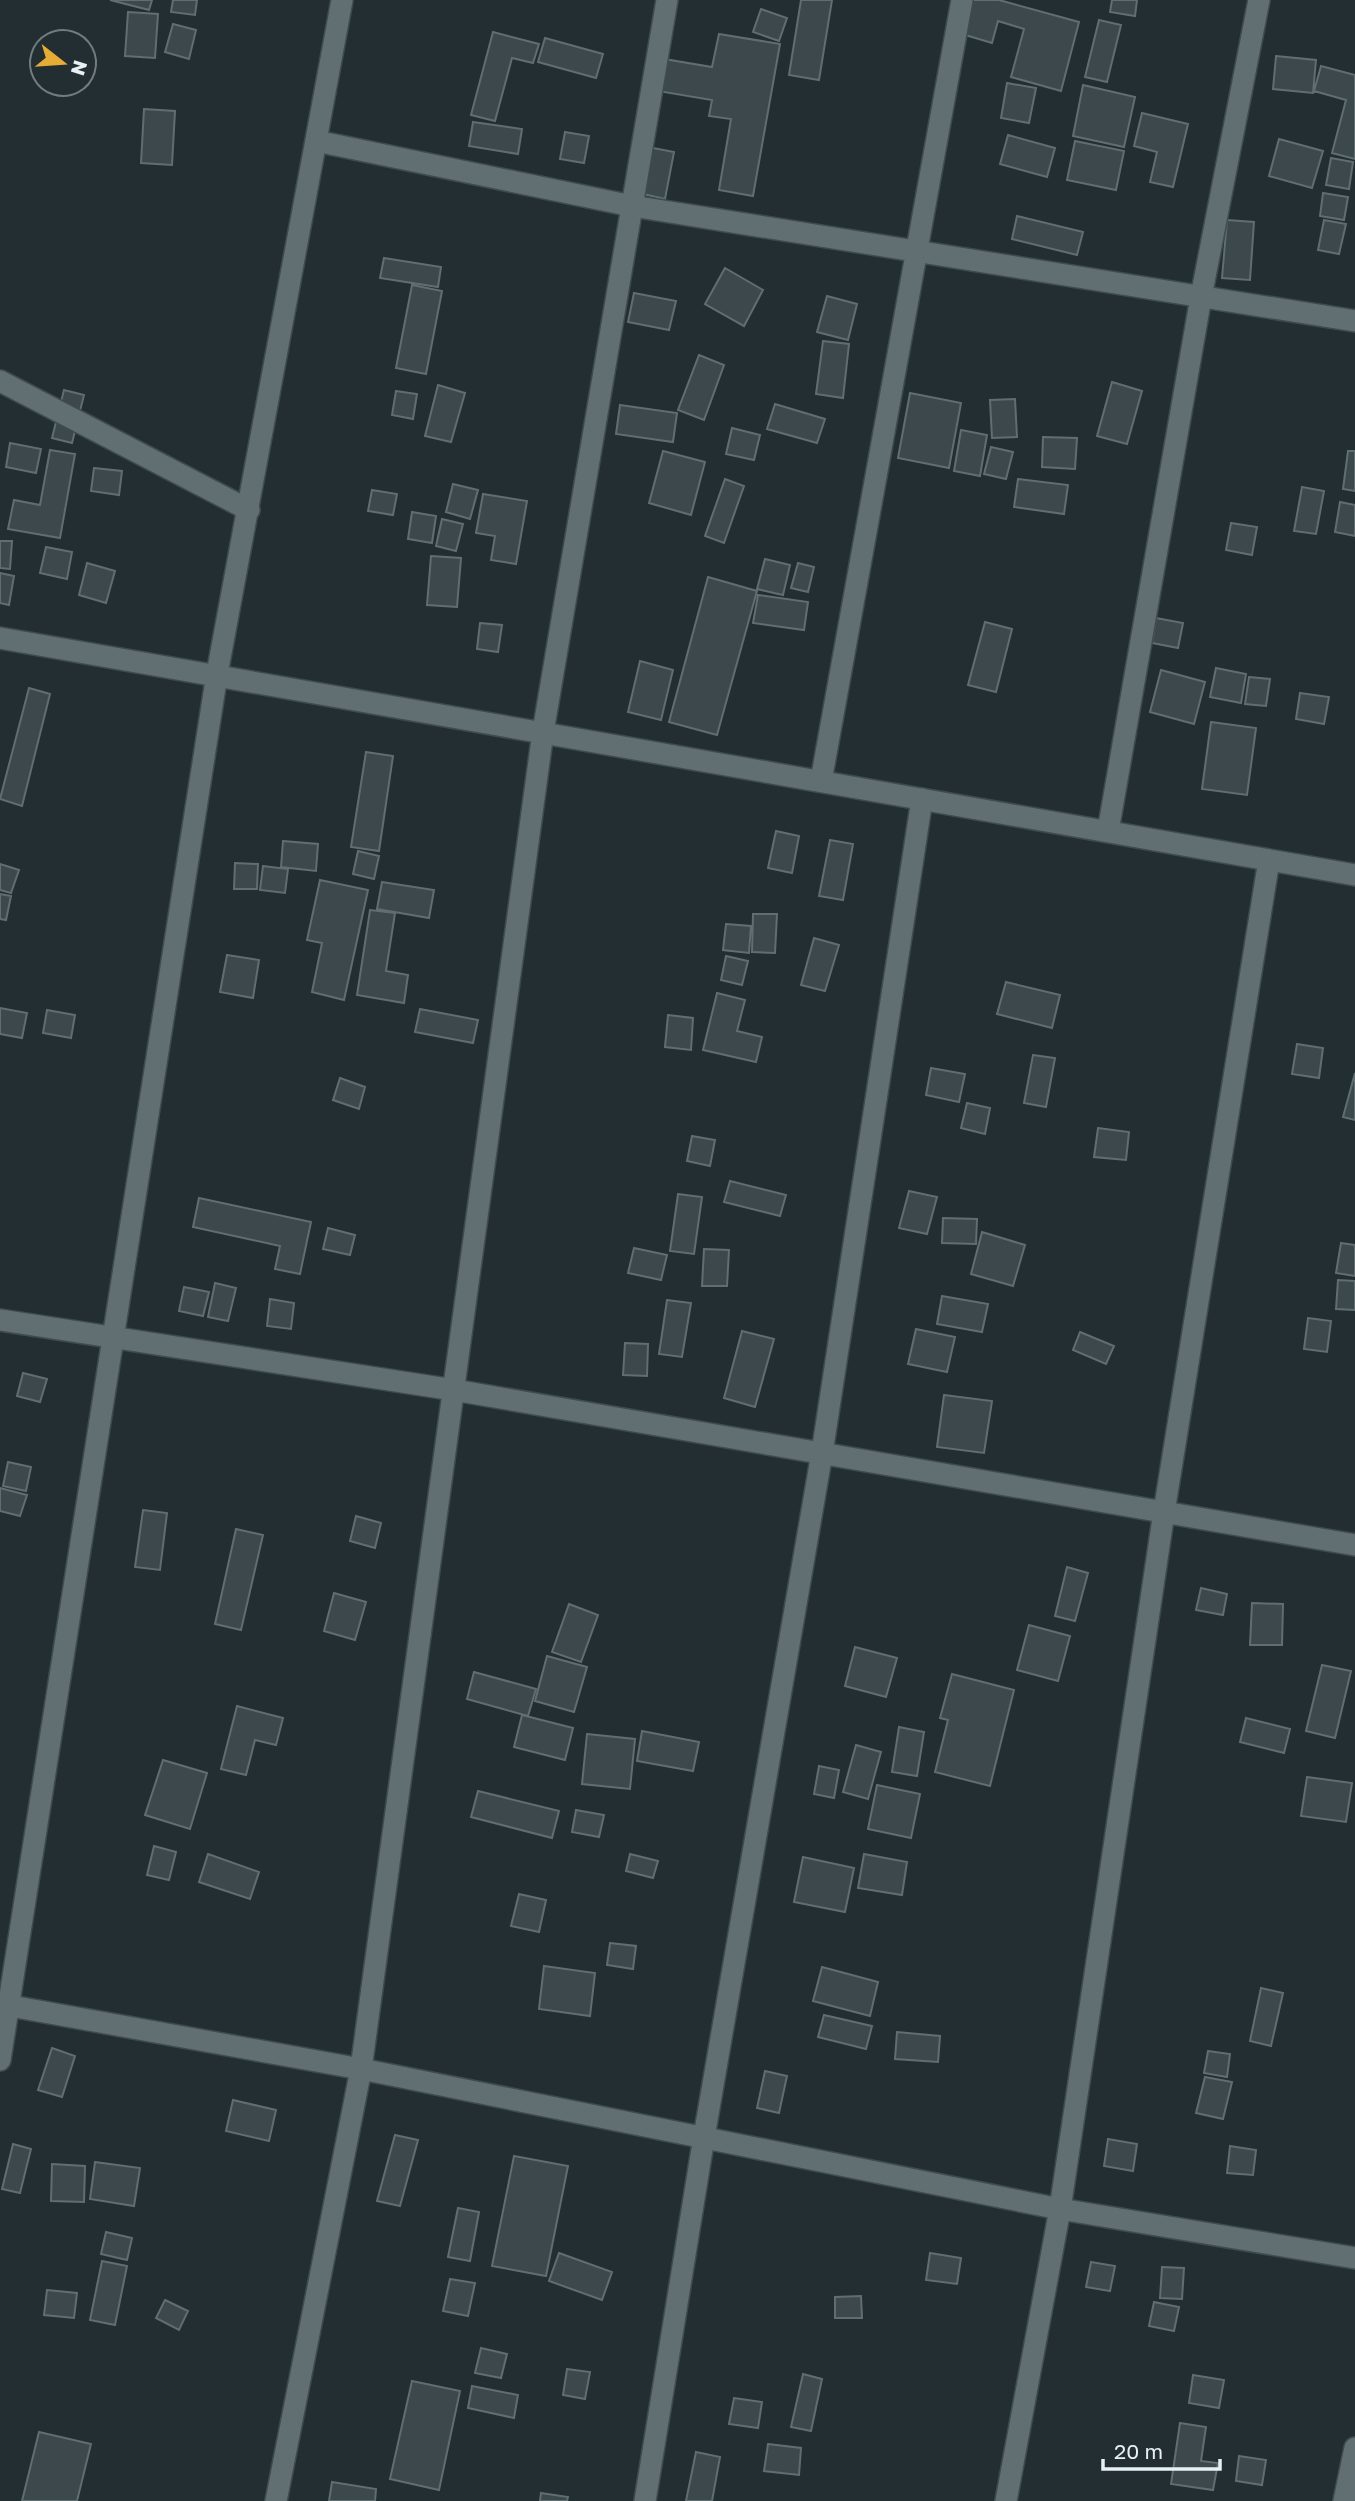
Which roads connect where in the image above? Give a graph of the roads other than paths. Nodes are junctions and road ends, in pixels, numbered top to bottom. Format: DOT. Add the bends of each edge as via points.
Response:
graph roads {
  1 [pos="342,0"];
  2 [pos="667,0"];
  3 [pos="962,0"];
  4 [pos="1259,0"];
  5 [pos="316,141"];
  6 [pos="632,206"];
  7 [pos="914,251"];
  8 [pos="1201,297"];
  9 [pos="1355,321"];
  10 [pos="0,381"];
  11 [pos="249,510"];
  12 [pos="0,638"];
  13 [pos="217,674"];
  14 [pos="543,732"];
  15 [pos="821,781"];
  16 [pos="922,799"];
  17 [pos="1108,831"];
  18 [pos="1269,860"];
  19 [pos="1355,875"];
  20 [pos="0,1320"];
  21 [pos="113,1339"];
  22 [pos="454,1390"];
  23 [pos="822,1453"];
  24 [pos="1164,1512"];
  25 [pos="1355,1545"];
  26 [pos="4,2005"];
  27 [pos="0,2060"];
  28 [pos="361,2069"];
  29 [pos="704,2137"];
  30 [pos="1060,2209"];
  31 [pos="1355,2258"];
  32 [pos="1355,2448"];
  33 [pos="276,2501"];
  34 [pos="645,2501"];
  35 [pos="1006,2501"];
  36 [pos="1344,2501"];
  1 -- 5 [label="street"];
  2 -- 6 [label="street"];
  3 -- 7 [label="street"];
  4 -- 8 [label="street"];
  5 -- 6 [label="street"];
  5 -- 11 [label="street"];
  6 -- 7 [label="street"];
  6 -- 14 [label="street"];
  7 -- 8 [label="street"];
  7 -- 15 [label="street"];
  8 -- 9 [label="street"];
  8 -- 17 [label="street"];
  10 -- 11 [label="street"];
  11 -- 13 [label="street"];
  12 -- 13 [label="street"];
  13 -- 14 [label="street"];
  13 -- 21 [label="street"];
  14 -- 15 [label="street"];
  14 -- 22 [label="street"];
  15 -- 16 [label="street"];
  16 -- 17 [label="street"];
  16 -- 23 [label="street"];
  17 -- 18 [label="street"];
  18 -- 19 [label="street"];
  18 -- 24 [label="street"];
  20 -- 21 [label="street"];
  21 -- 22 [label="street"];
  21 -- 26 [label="street"];
  22 -- 23 [label="street"];
  22 -- 28 [label="street"];
  23 -- 24 [label="street"];
  23 -- 29 [label="street"];
  24 -- 25 [label="street"];
  24 -- 30 [label="street"];
  26 -- 27 [label="street"];
  26 -- 28 [label="street"];
  28 -- 29 [label="street"];
  28 -- 33 [label="street"];
  29 -- 30 [label="street"];
  29 -- 34 [label="street"];
  30 -- 31 [label="street"];
  30 -- 35 [label="street"];
  32 -- 36 [label="street"];
}
